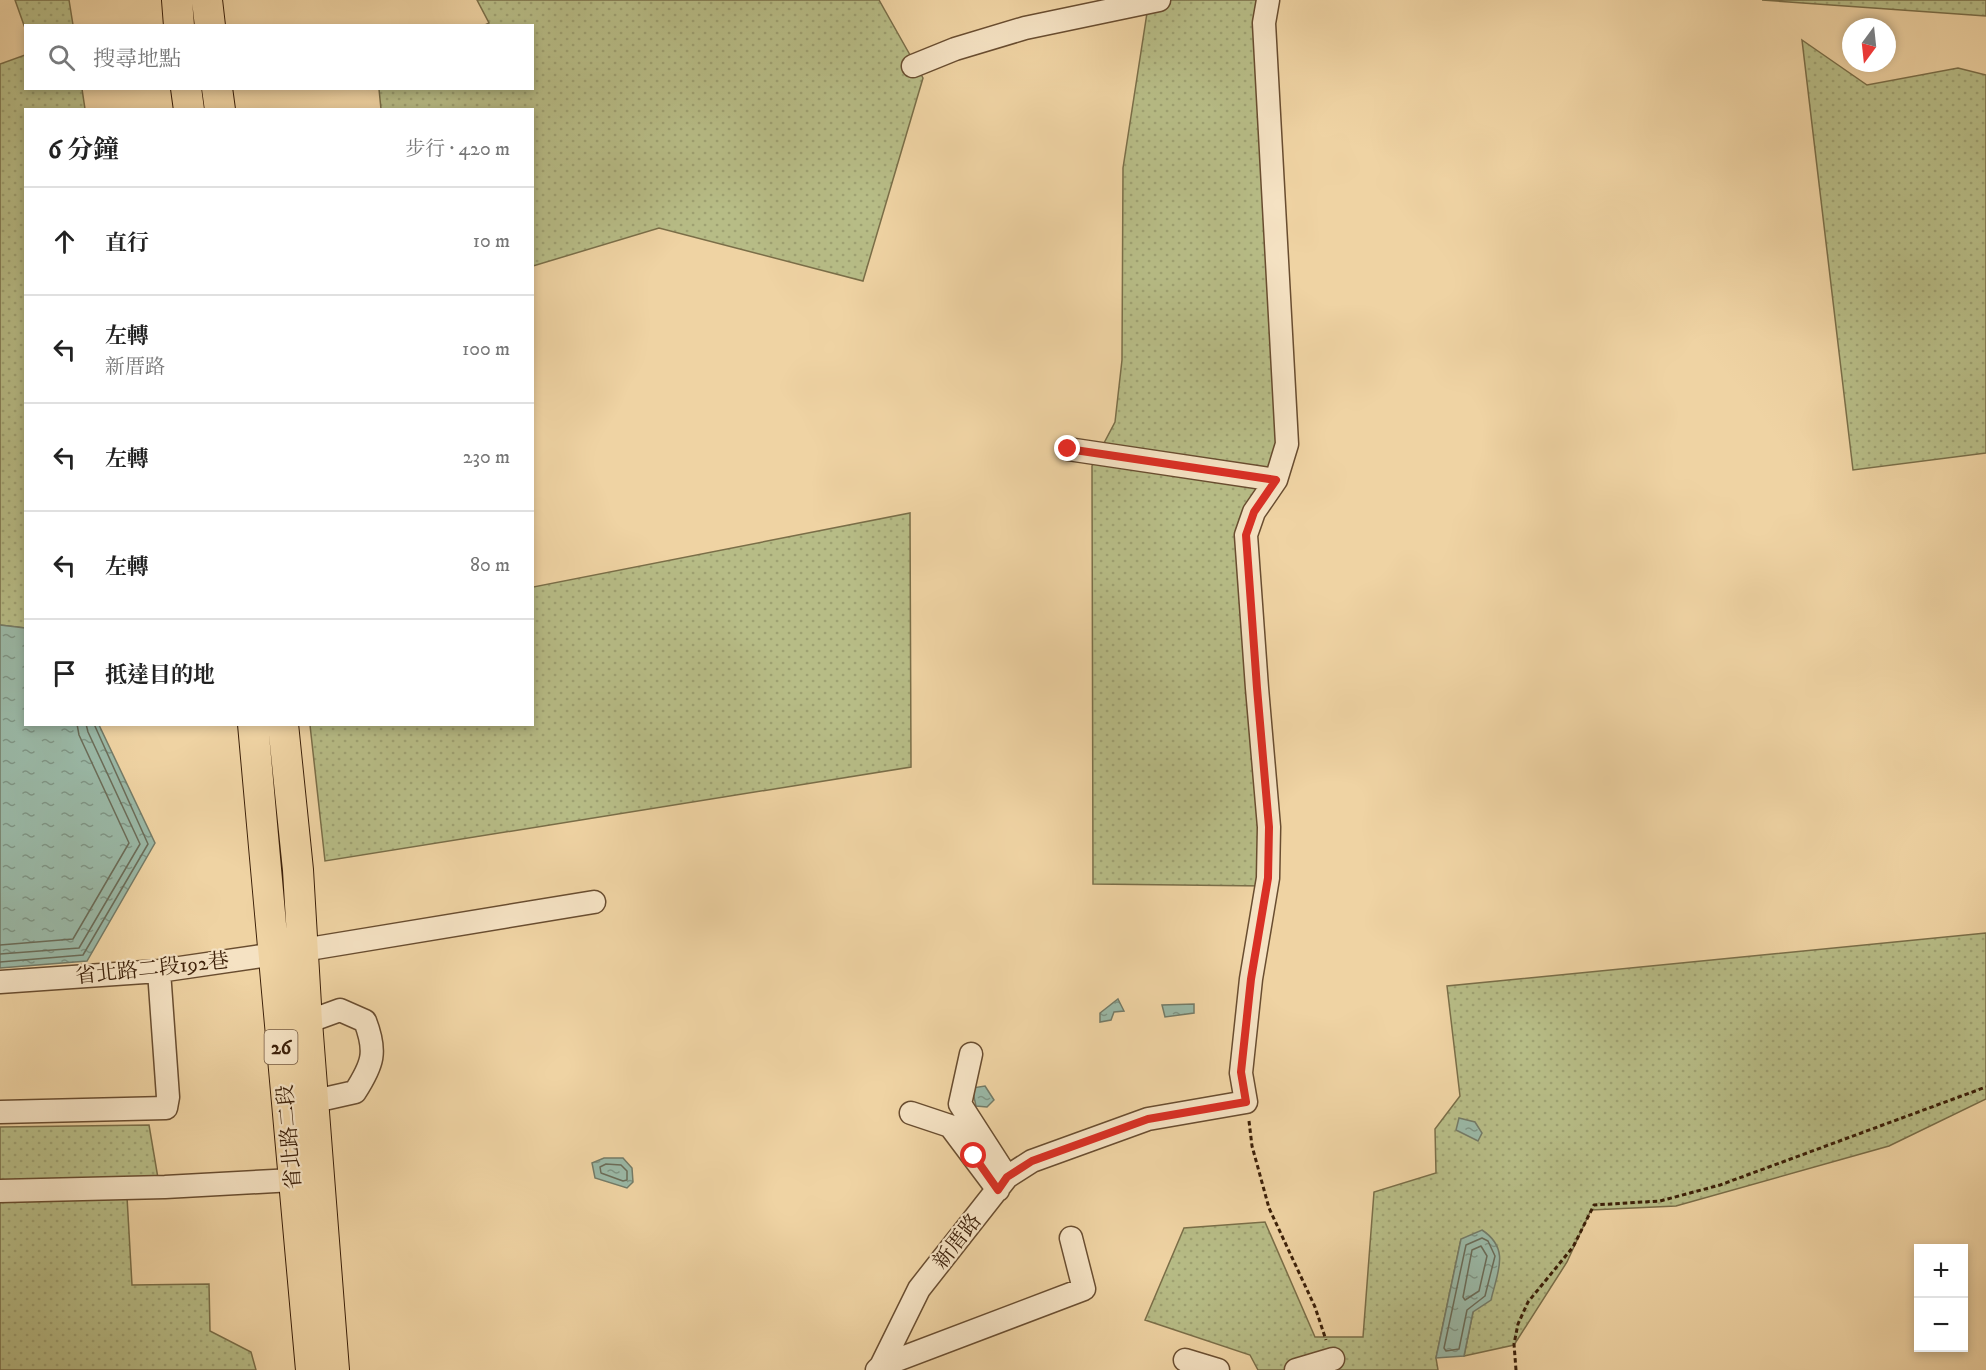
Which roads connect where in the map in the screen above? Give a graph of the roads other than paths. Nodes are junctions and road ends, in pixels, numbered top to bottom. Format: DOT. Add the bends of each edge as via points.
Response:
graph roads {
  1 [pos="177,0"];
  2 [pos="1159,0"];
  3 [pos="1268,0"];
  4 [pos="179,24"];
  5 [pos="913,66"];
  6 [pos="186,90"];
  7 [pos="217,90"];
  8 [pos="189,108"];
  9 [pos="220,108"];
  10 [pos="1068,449"];
  11 [pos="1276,480"];
  12 [pos="253,726"];
  13 [pos="283,726"];
  14 [pos="594,902"];
  15 [pos="303,950"];
  16 [pos="272,955"];
  17 [pos="159,971"];
  18 [pos="0,982"];
  19 [pos="307,1022"];
  20 [pos="971,1054"];
  21 [pos="315,1101"];
  22 [pos="0,1112"];
  23 [pos="911,1113"];
  24 [pos="293,1180"];
  25 [pos="1002,1183"];
  26 [pos="0,1191"];
  27 [pos="1071,1238"];
  28 [pos="1333,1359"];
  29 [pos="1185,1360"];
  30 [pos="879,1368"];
  31 [pos="311,1370"];
  32 [pos="334,1370"];
  33 [pos="1218,1370"];
  34 [pos="1296,1370"];
  1 -- 4 [label="main road"];
  2 -- 5 [label="street" via="1025,28"];
  3 -- 11 [label="street" via="1264,23 1287,444"];
  6 -- 8 [label="main road"];
  7 -- 9 [label="main road"];
  10 -- 11 [label="street"];
  11 -- 25 [label="street, 新厝路" via="1254,512 1246,535 1269,827 1268,878 1241,1072 1246,1102 1148,1119 1032,1161"];
  12 -- 16 [label="main road, 省北路二段 / 26"];
  13 -- 15 [label="main road, 省北路二段 / 26"];
  14 -- 15 [label="street, 省北路二段192巷"];
  15 -- 16 [label="street, 省北路二段192巷"];
  15 -- 19 [label="main road, 省北路二段 / 26"];
  16 -- 17 [label="street, 省北路二段192巷"];
  16 -- 24 [label="main road, 省北路二段 / 26"];
  17 -- 18 [label="street, 省北路二段192巷"];
  17 -- 22 [label="street" via="166,1108"];
  19 -- 21 [label="main road, 省北路二段 / 26"];
  19 -- 21 [label="street" via="340,1010 365,1021 372,1041 369,1070 355,1092"];
  20 -- 25 [label="street" via="960,1104"];
  21 -- 32 [label="main road, 省北路二段 / 26"];
  23 -- 25 [label="street" via="950,1126"];
  24 -- 26 [label="street"];
  24 -- 31 [label="main road, 省北路二段 / 26"];
  25 -- 30 [label="street, 新厝路" via="919,1288"];
  27 -- 30 [label="street" via="1084,1289"];
  28 -- 34 [label="street"];
  29 -- 33 [label="street"];
}
